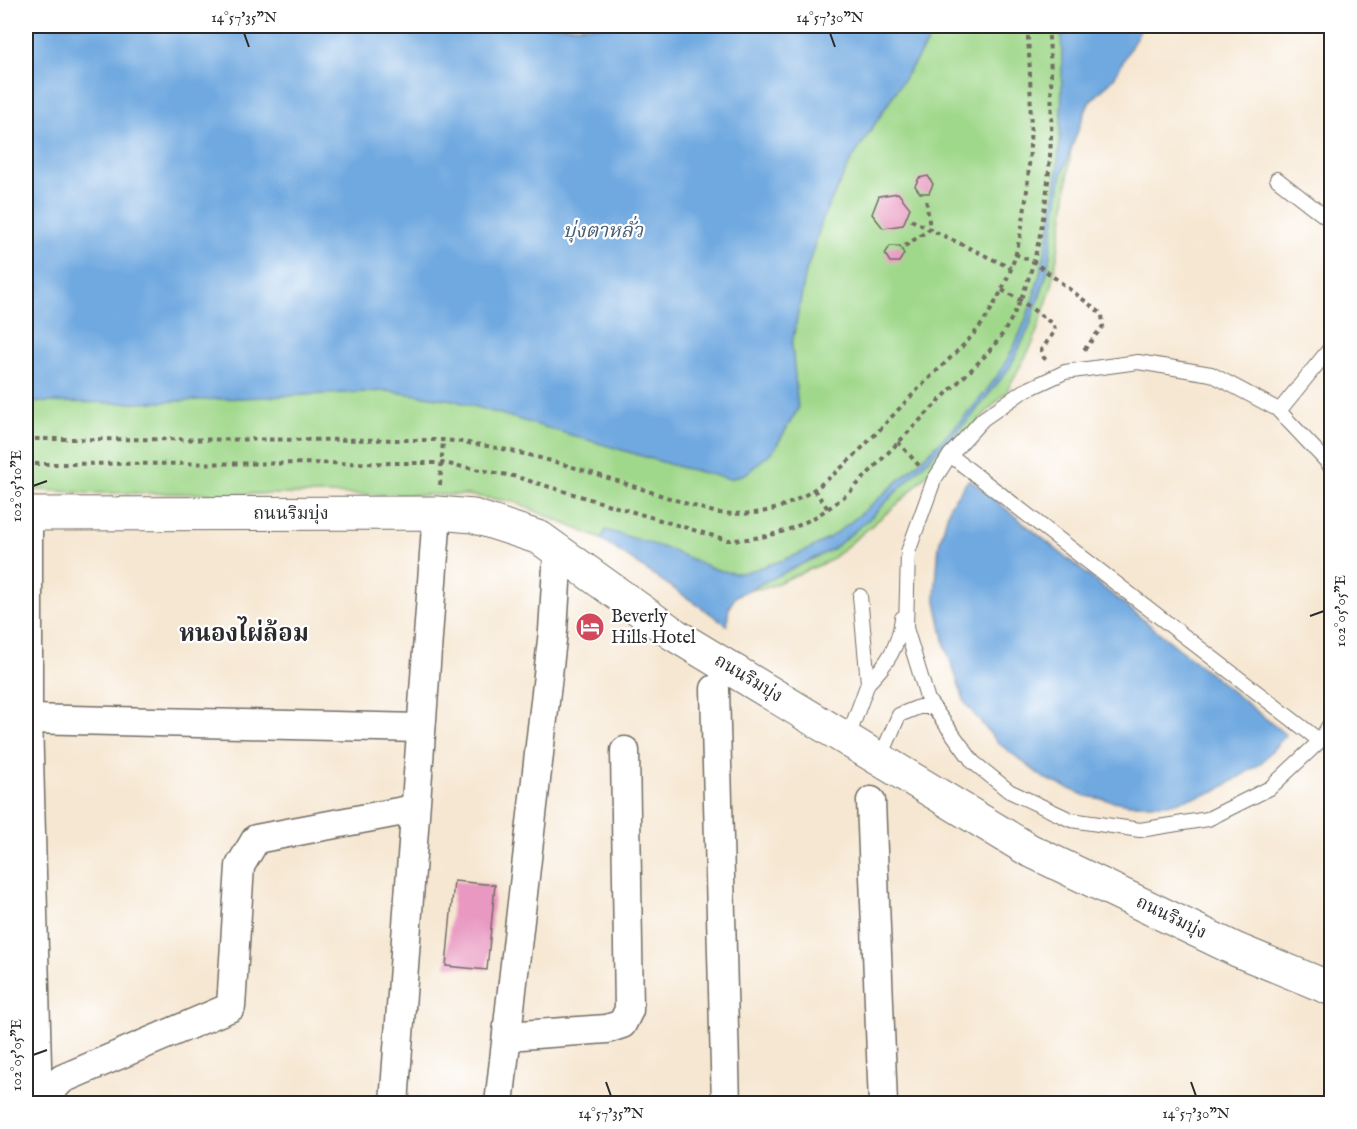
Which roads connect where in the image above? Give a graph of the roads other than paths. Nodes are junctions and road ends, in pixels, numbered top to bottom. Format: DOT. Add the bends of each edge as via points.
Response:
graph roads {
  1 [pos="1277,179"];
  2 [pos="1332,222"];
  3 [pos="1332,346"];
  4 [pos="1279,411"];
  5 [pos="950,455"];
  6 [pos="1332,470"];
  7 [pos="437,513"];
  8 [pos="27,514"];
  9 [pos="558,551"];
  10 [pos="907,573"];
  11 [pos="860,596"];
  12 [pos="868,683"];
  13 [pos="715,689"];
  14 [pos="933,707"];
  15 [pos="28,719"];
  16 [pos="1332,720"];
  17 [pos="421,728"];
  18 [pos="847,740"];
  19 [pos="1320,741"];
  20 [pos="625,752"];
  21 [pos="880,759"];
  22 [pos="871,801"];
  23 [pos="414,809"];
  24 [pos="1332,989"];
  25 [pos="507,1036"];
  26 [pos="38,1104"];
  27 [pos="394,1104"];
  28 [pos="499,1104"];
  29 [pos="726,1104"];
  30 [pos="883,1104"];
  1 -- 2 [label="lane"];
  3 -- 4 [label="lane"];
  4 -- 5 [label="lane" via="1211,374 1138,362 1065,372 1022,392 992,412"];
  4 -- 6 [label="lane"];
  5 -- 10 [label="lane" via="930,491 908,552"];
  5 -- 19 [label="lane"];
  7 -- 8 [label="main road, ถนนริมบุ่ง"];
  7 -- 9 [label="main road, ถนนริมบุ่ง" via="473,516 540,538"];
  7 -- 17 [label="street"];
  8 -- 15 [label="street"];
  9 -- 18 [label="main road, ถนนริมบุ่ง" via="675,635"];
  9 -- 25 [label="street" via="553,631"];
  10 -- 12 [label="lane" via="895,649"];
  10 -- 14 [label="lane" via="906,628"];
  11 -- 12 [label="lane"];
  12 -- 18 [label="lane"];
  13 -- 29 [label="street"];
  14 -- 19 [label="lane" via="973,762 1009,791 1071,820 1140,830 1208,819 1229,809 1270,788"];
  14 -- 21 [label="lane" via="919,707 899,715"];
  15 -- 17 [label="street"];
  15 -- 26 [label="street"];
  16 -- 19 [label="lane"];
  17 -- 23 [label="street"];
  18 -- 21 [label="main road, ถนนริมบุ่ง"];
  20 -- 25 [label="street" via="629,1010 622,1024 607,1029"];
  21 -- 24 [label="main road, ถนนริมบุ่ง" via="1029,850 1237,950"];
  22 -- 30 [label="street"];
  23 -- 26 [label="street" via="255,838 240,867 231,1006 62,1078"];
  23 -- 27 [label="street"];
  25 -- 28 [label="street"];
}
